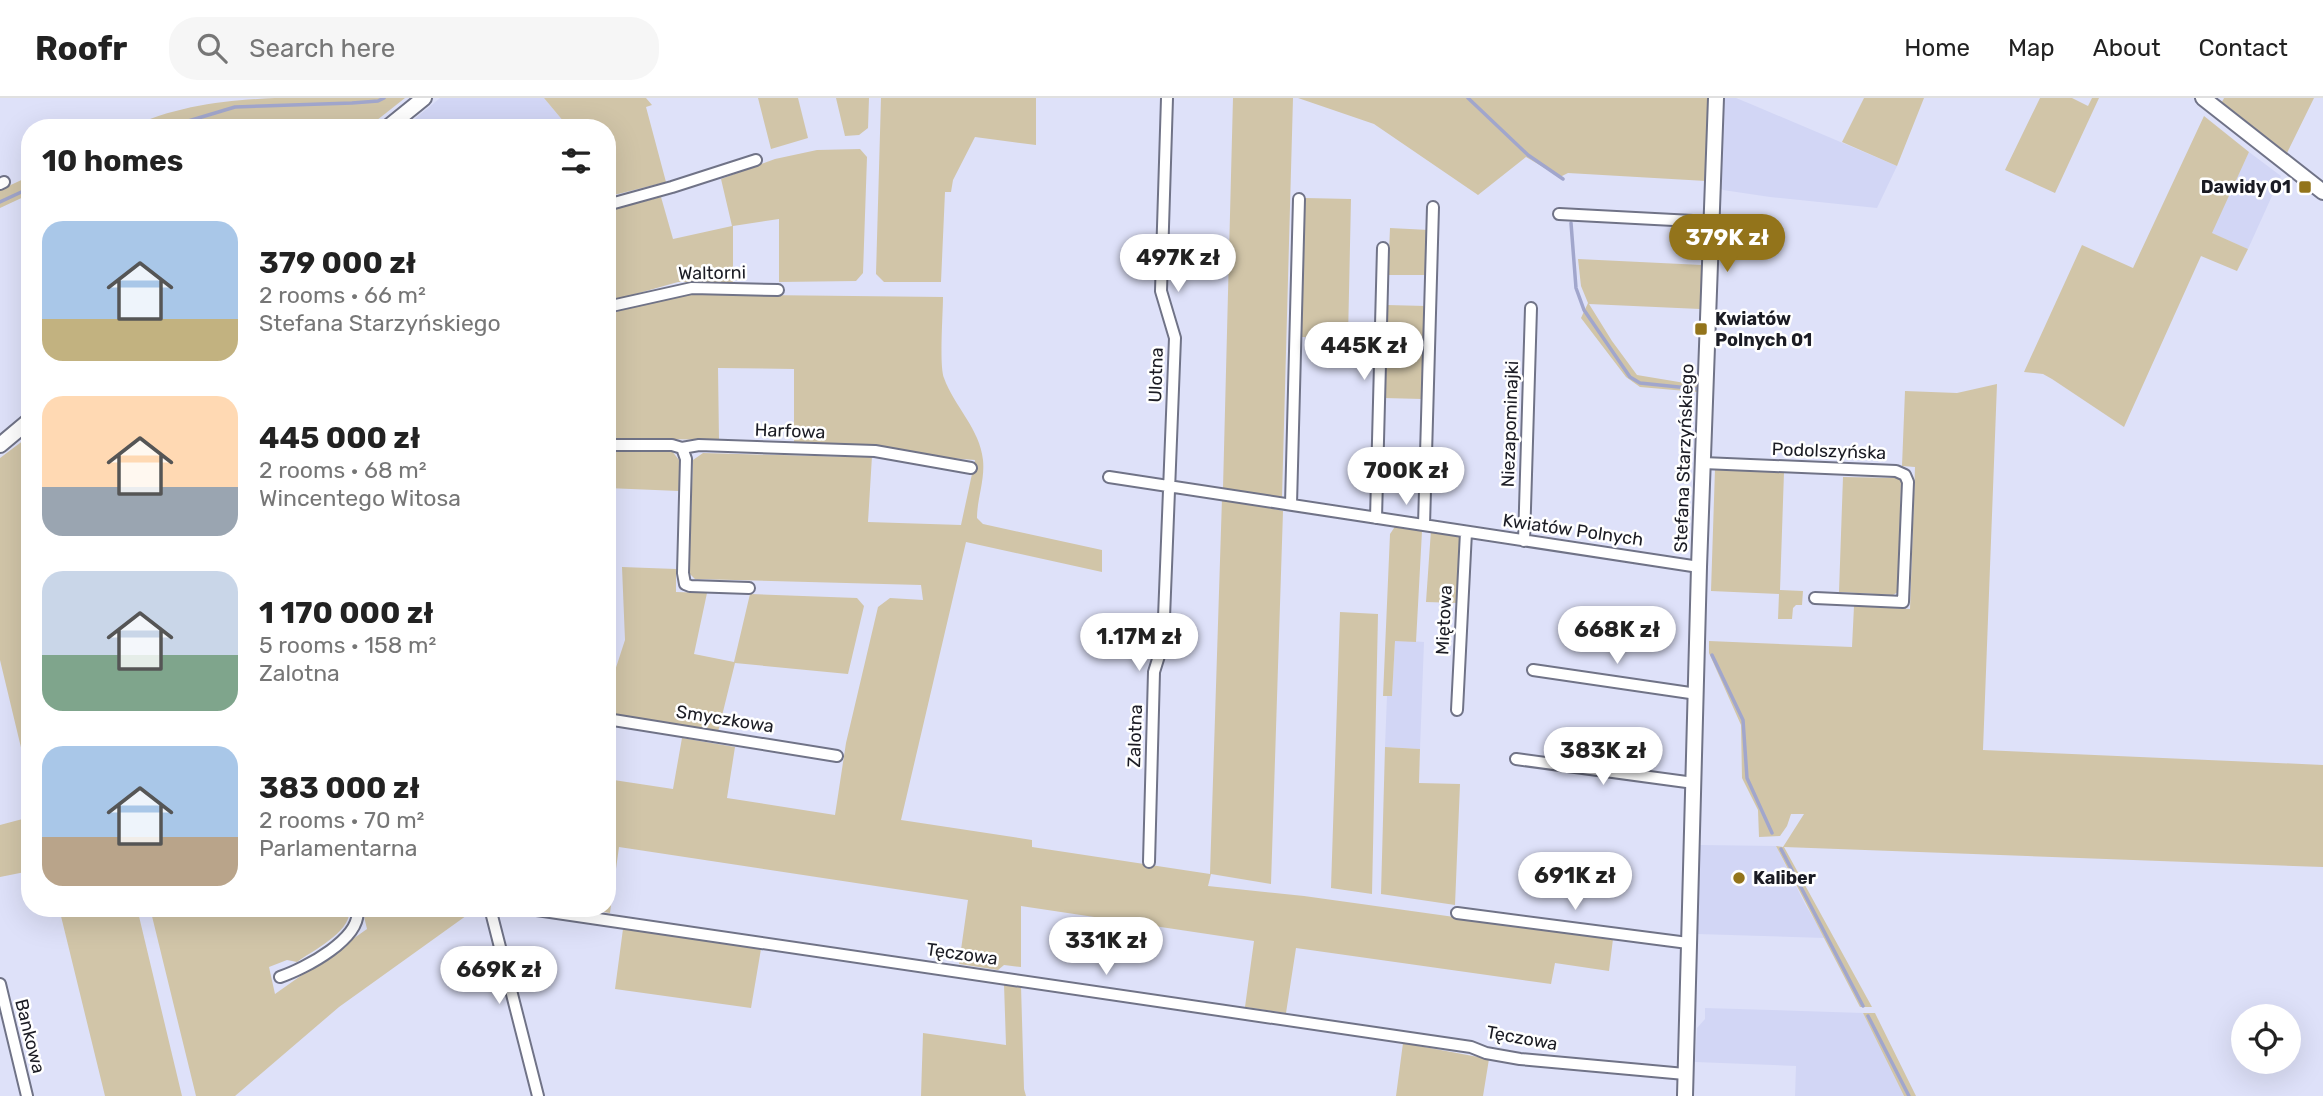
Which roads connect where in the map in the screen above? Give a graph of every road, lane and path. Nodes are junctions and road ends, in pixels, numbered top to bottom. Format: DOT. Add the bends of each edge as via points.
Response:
graph roads {
  1 [pos="424,98"];
  2 [pos="1167,98"];
  3 [pos="1716,98"];
  4 [pos="2203,98"];
  5 [pos="398,119"];
  6 [pos="756,160"];
  7 [pos="2323,192"];
  8 [pos="1299,199"];
  9 [pos="616,203"];
  10 [pos="1433,208"];
  11 [pos="1559,214"];
  12 [pos="1712,222"];
  13 [pos="1383,248"];
  14 [pos="778,290"];
  15 [pos="616,305"];
  16 [pos="1531,308"];
  17 [pos="21,429"];
  18 [pos="616,444"];
  19 [pos="0,445"];
  20 [pos="682,448"];
  21 [pos="1703,463"];
  22 [pos="971,468"];
  23 [pos="1109,477"];
  24 [pos="1170,487"];
  25 [pos="1291,504"];
  26 [pos="1376,518"];
  27 [pos="1424,526"];
  28 [pos="1466,532"];
  29 [pos="1524,541"];
  30 [pos="1699,567"];
  31 [pos="749,588"];
  32 [pos="1815,598"];
  33 [pos="1533,670"];
  34 [pos="1697,694"];
  35 [pos="1457,710"];
  36 [pos="616,720"];
  37 [pos="837,756"];
  38 [pos="1516,759"];
  39 [pos="1694,783"];
  40 [pos="1149,862"];
  41 [pos="1457,913"];
  42 [pos="359,917"];
  43 [pos="492,917"];
  44 [pos="584,917"];
  45 [pos="1688,943"];
  46 [pos="280,977"];
  47 [pos="0,984"];
  48 [pos="1685,1074"];
  49 [pos="27,1096"];
  50 [pos="538,1096"];
  51 [pos="1685,1096"];
  1 -- 5 [label="street"];
  2 -- 24 [label="street, Ulotna" via="1161,291 1175,338"];
  3 -- 12 [label="street, Stefana Starzyńskiego"];
  4 -- 7 [label="street"];
  6 -- 9 [label="street"];
  8 -- 25 [label="street"];
  10 -- 27 [label="street"];
  11 -- 12 [label="street"];
  12 -- 21 [label="street, Stefana Starzyńskiego"];
  13 -- 26 [label="street"];
  14 -- 15 [label="street, Waltorni" via="692,288"];
  16 -- 29 [label="street, Niezapominajki"];
  17 -- 19 [label="street"];
  18 -- 20 [label="street, Harfowa"];
  20 -- 22 [label="street, Harfowa" via="874,451"];
  20 -- 31 [label="street" via="686,459 685,584"];
  21 -- 30 [label="street, Stefana Starzyńskiego"];
  21 -- 32 [label="street, Podolszyńska" via="1905,475 1903,602"];
  23 -- 24 [label="street, Kwiatów Polnych"];
  24 -- 25 [label="street, Kwiatów Polnych"];
  24 -- 40 [label="street, Zalotna" via="1163,643 1154,672"];
  25 -- 26 [label="street, Kwiatów Polnych"];
  26 -- 27 [label="street, Kwiatów Polnych"];
  27 -- 28 [label="street, Kwiatów Polnych"];
  28 -- 29 [label="street, Kwiatów Polnych"];
  28 -- 35 [label="street, Miętowa"];
  29 -- 30 [label="street, Kwiatów Polnych"];
  30 -- 34 [label="street, Stefana Starzyńskiego"];
  33 -- 34 [label="street"];
  34 -- 39 [label="street, Stefana Starzyńskiego"];
  36 -- 37 [label="street, Smyczkowa"];
  38 -- 39 [label="street"];
  39 -- 45 [label="street, Stefana Starzyńskiego"];
  41 -- 45 [label="street"];
  42 -- 46 [label="street" via="340,944"];
  43 -- 50 [label="street"];
  44 -- 48 [label="street, Tęczowa" via="1458,1045 1520,1059"];
  45 -- 48 [label="street, Stefana Starzyńskiego"];
  47 -- 49 [label="street, Bankowa"];
  48 -- 51 [label="street, Stefana Starzyńskiego"];
}
